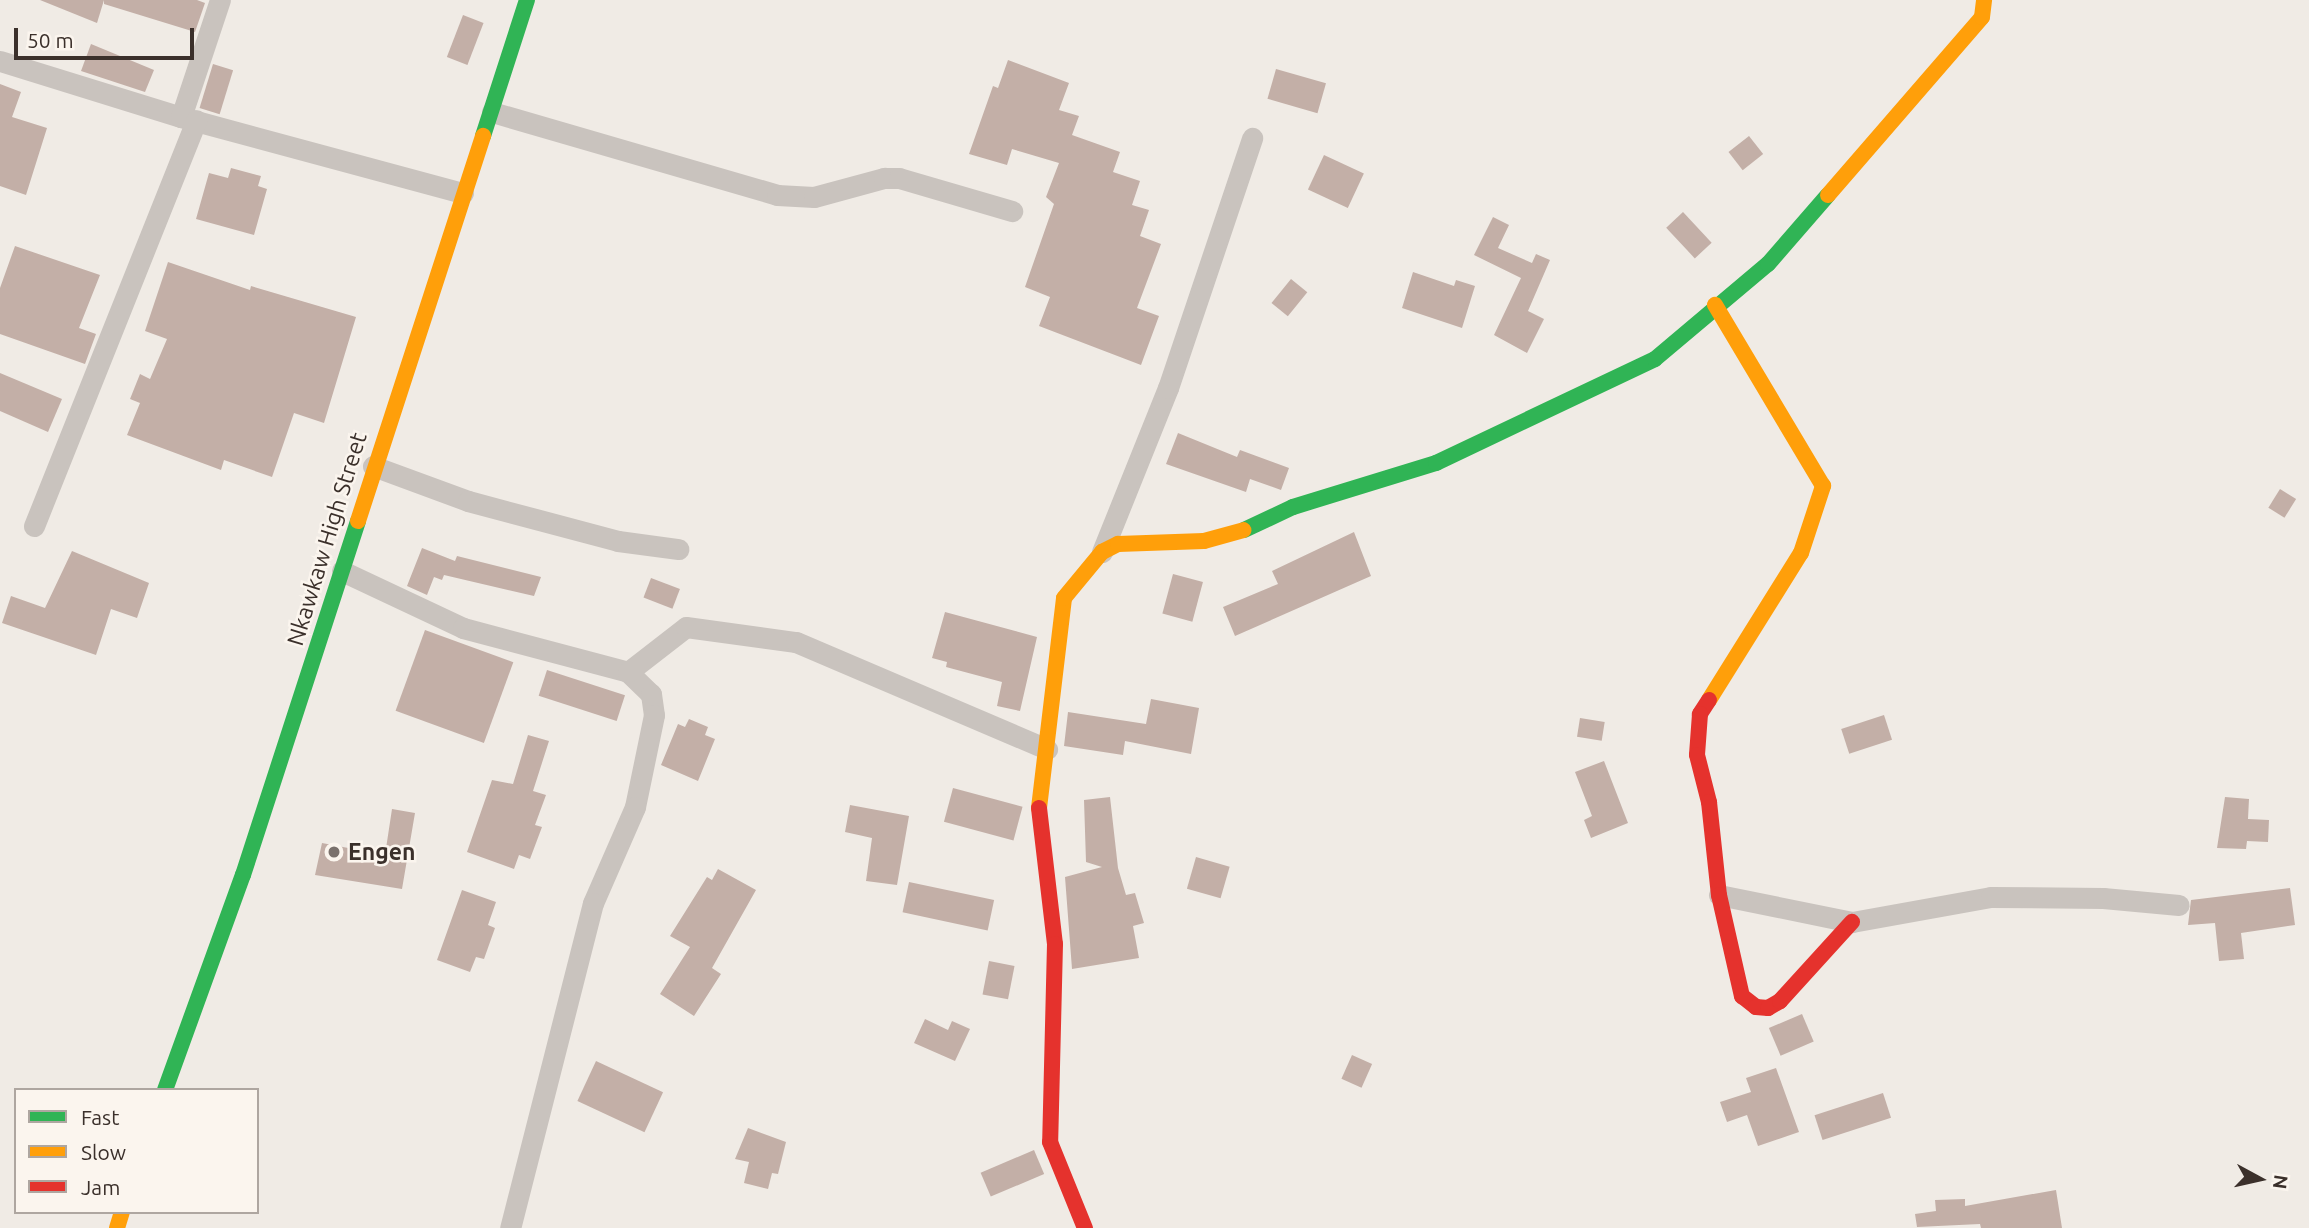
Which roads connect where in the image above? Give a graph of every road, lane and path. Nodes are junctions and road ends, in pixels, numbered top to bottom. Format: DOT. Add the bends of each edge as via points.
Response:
graph roads {
  1 [pos="220,0"];
  2 [pos="527,0"];
  3 [pos="1984,0"];
  4 [pos="0,61"];
  5 [pos="492,112"];
  6 [pos="189,118"];
  7 [pos="1252,138"];
  8 [pos="463,193"];
  9 [pos="1012,211"];
  10 [pos="1715,305"];
  11 [pos="373,466"];
  12 [pos="34,526"];
  13 [pos="678,549"];
  14 [pos="1102,552"];
  15 [pos="342,571"];
  16 [pos="628,672"];
  17 [pos="1047,749"];
  18 [pos="1718,895"];
  19 [pos="2179,905"];
  20 [pos="1852,922"];
  21 [pos="166,1088"];
  22 [pos="510,1228"];
  23 [pos="1085,1228"];
  1 -- 6 [label="street"];
  2 -- 5 [label="street, Nkawkaw High Street"];
  3 -- 10 [label="street" via="1982,17 1768,264"];
  4 -- 6 [label="street"];
  5 -- 8 [label="street, Nkawkaw High Street"];
  5 -- 9 [label="street" via="777,195 814,197 899,178"];
  6 -- 8 [label="street"];
  6 -- 12 [label="street"];
  7 -- 14 [label="street" via="1168,388"];
  8 -- 11 [label="street, Nkawkaw High Street"];
  10 -- 14 [label="street" via="1655,359 1436,463 1293,507 1233,535 1160,544 1133,541"];
  10 -- 18 [label="street" via="1823,486 1801,553 1700,714 1697,755 1709,802"];
  11 -- 13 [label="street" via="467,501 618,541"];
  11 -- 15 [label="street, Nkawkaw High Street"];
  14 -- 17 [label="street" via="1064,597"];
  15 -- 16 [label="street" via="463,628"];
  15 -- 21 [label="street, Nkawkaw High Street" via="243,875"];
  16 -- 17 [label="street" via="686,627 796,642"];
  16 -- 22 [label="street" via="651,694 654,715 645,764 635,807 593,903"];
  17 -- 23 [label="street" via="1039,832 1055,944 1048,1122 1050,1142"];
  18 -- 20 [label="street"];
  18 -- 20 [label="street" via="1742,996 1756,1007 1780,1001"];
  19 -- 20 [label="street" via="2102,898 1991,897"];
}
